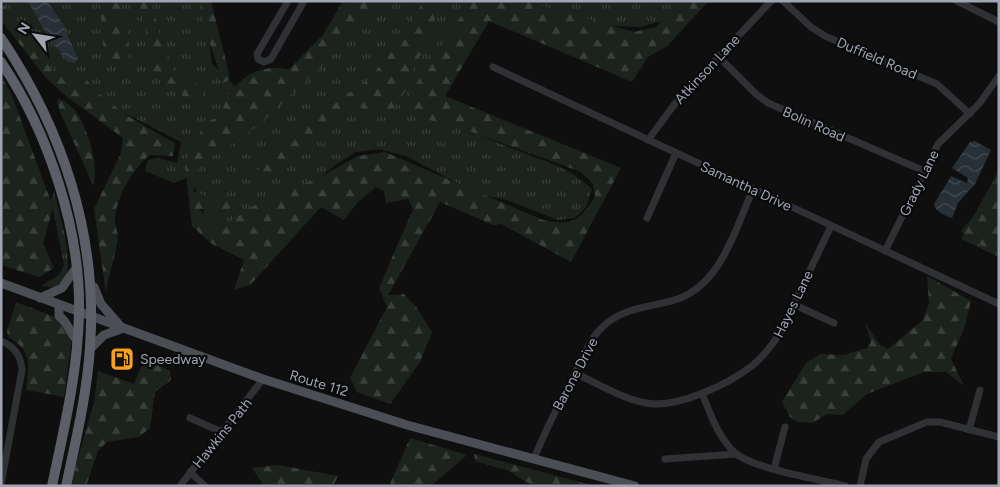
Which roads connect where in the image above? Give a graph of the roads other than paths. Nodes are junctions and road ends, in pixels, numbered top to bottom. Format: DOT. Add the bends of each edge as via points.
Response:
graph roads {
  1 [pos="288,1"];
  2 [pos="304,1"];
  3 [pos="771,1"];
  4 [pos="783,1"];
  5 [pos="957,1"];
  6 [pos="999,22"];
  7 [pos="270,32"];
  8 [pos="1,38"];
  9 [pos="282,39"];
  10 [pos="718,56"];
  11 [pos="1,62"];
  12 [pos="493,67"];
  13 [pos="999,76"];
  14 [pos="38,98"];
  15 [pos="26,105"];
  16 [pos="970,114"];
  17 [pos="648,140"];
  18 [pos="676,153"];
  19 [pos="924,171"];
  20 [pos="753,189"];
  21 [pos="647,218"];
  22 [pos="831,226"];
  23 [pos="885,251"];
  24 [pos="76,268"];
  25 [pos="1,283"];
  26 [pos="90,285"];
  27 [pos="40,298"];
  28 [pos="999,304"];
  29 [pos="59,305"];
  30 [pos="795,305"];
  31 [pos="79,313"];
  32 [pos="91,317"];
  33 [pos="834,323"];
  34 [pos="122,328"];
  35 [pos="77,340"];
  36 [pos="4,342"];
  37 [pos="90,349"];
  38 [pos="575,373"];
  39 [pos="263,380"];
  40 [pos="980,390"];
  41 [pos="702,393"];
  42 [pos="190,418"];
  43 [pos="785,427"];
  44 [pos="969,430"];
  45 [pos="222,432"];
  46 [pos="1,435"];
  47 [pos="9,436"];
  48 [pos="999,437"];
  49 [pos="737,454"];
  50 [pos="534,459"];
  51 [pos="665,459"];
  52 [pos="774,469"];
  53 [pos="190,472"];
  54 [pos="1,484"];
  55 [pos="52,486"];
  56 [pos="66,486"];
  57 [pos="180,486"];
  58 [pos="206,486"];
  59 [pos="635,486"];
  60 [pos="845,486"];
  61 [pos="860,486"];
  1 -- 7 [label="street"];
  2 -- 9 [label="street"];
  3 -- 10 [label="street, Atkinson Lane"];
  4 -- 16 [label="street, Duffield Road" via="803,21 825,36 937,84"];
  5 -- 6 [label="street"];
  7 -- 9 [label="street"];
  7 -- 9 [label="street" via="257,54 258,59 264,62 271,59"];
  8 -- 14 [label="highway"];
  10 -- 17 [label="street, Atkinson Lane" via="664,116"];
  10 -- 19 [label="street, Bolin Road" via="768,103"];
  11 -- 15 [label="highway"];
  12 -- 17 [label="street, Samantha Drive"];
  13 -- 16 [label="street, Grady Lane"];
  14 -- 15 [label="highway"];
  14 -- 26 [label="highway" via="73,188 87,248"];
  15 -- 24 [label="highway" via="55,172"];
  16 -- 19 [label="street, Grady Lane" via="938,144"];
  17 -- 18 [label="street, Samantha Drive"];
  18 -- 20 [label="street, Samantha Drive"];
  18 -- 21 [label="street"];
  19 -- 23 [label="street, Grady Lane"];
  20 -- 22 [label="street, Samantha Drive"];
  20 -- 38 [label="street, Barone Drive" via="721,260 700,287 673,301 622,312 594,335"];
  22 -- 23 [label="street, Samantha Drive"];
  22 -- 30 [label="street, Hayes Lane"];
  23 -- 28 [label="street, Samantha Drive"];
  24 -- 27 [label="main road" via="62,288"];
  24 -- 31 [label="highway"];
  25 -- 27 [label="main road, Route 112"];
  26 -- 32 [label="highway"];
  26 -- 34 [label="main road" via="101,304"];
  27 -- 29 [label="main road, Route 112"];
  29 -- 31 [label="main road, Route 112"];
  29 -- 35 [label="main road" via="60,316"];
  30 -- 33 [label="street"];
  30 -- 41 [label="street, Hayes Lane" via="769,349 754,364"];
  31 -- 32 [label="main road, Route 112"];
  31 -- 35 [label="highway"];
  32 -- 34 [label="main road, Route 112"];
  32 -- 37 [label="highway"];
  34 -- 37 [label="main road" via="104,335"];
  34 -- 39 [label="main road, Route 112"];
  35 -- 55 [label="highway" via="70,398"];
  36 -- 47 [label="street" via="19,356 22,370"];
  37 -- 56 [label="highway" via="84,400"];
  38 -- 41 [label="street, Hayes Lane" via="616,393 648,403 674,401"];
  38 -- 50 [label="street, Barone Drive"];
  39 -- 45 [label="street, Hawkins Path"];
  39 -- 50 [label="main road, Route 112" via="407,425"];
  40 -- 44 [label="street"];
  41 -- 49 [label="street" via="726,443"];
  42 -- 45 [label="street"];
  43 -- 52 [label="street"];
  44 -- 48 [label="street"];
  44 -- 61 [label="street" via="927,422 879,442 866,459"];
  45 -- 53 [label="street, Hawkins Path"];
  46 -- 47 [label="street"];
  47 -- 54 [label="street"];
  49 -- 51 [label="street"];
  49 -- 52 [label="street"];
  50 -- 59 [label="main road, Route 112"];
  52 -- 60 [label="street"];
  53 -- 57 [label="street, Hawkins Path"];
  53 -- 58 [label="street"];
}
